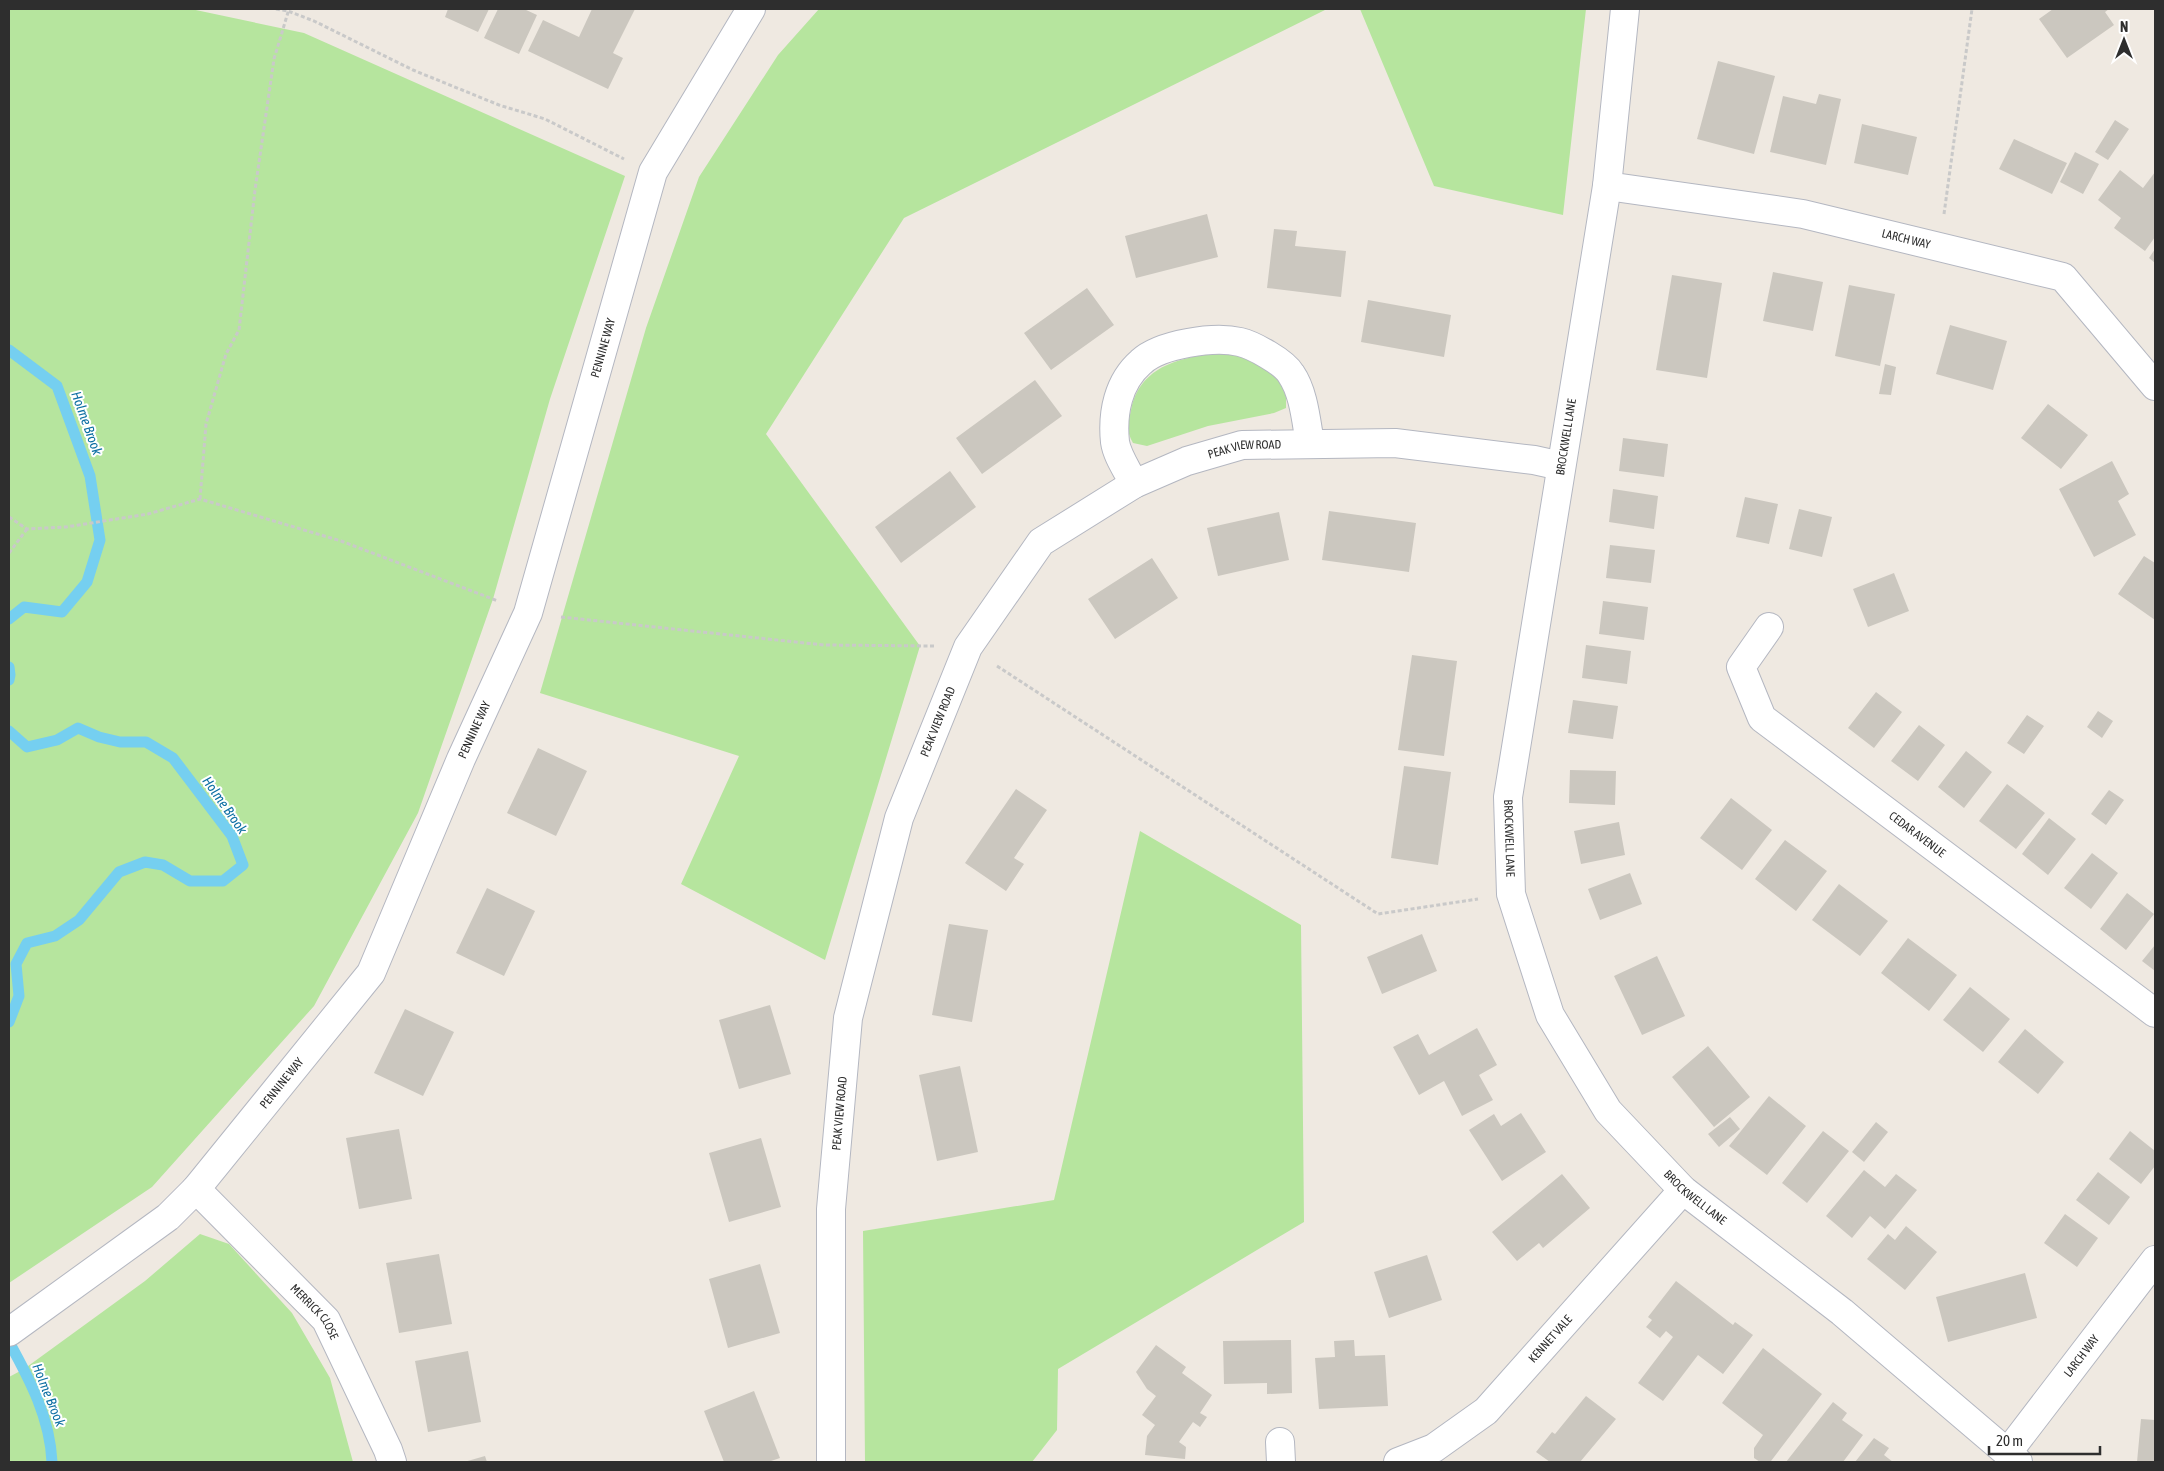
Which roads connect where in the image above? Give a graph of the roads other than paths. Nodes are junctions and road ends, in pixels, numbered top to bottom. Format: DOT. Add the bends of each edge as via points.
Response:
graph roads {
  1 [pos="751,9"];
  2 [pos="1625,9"];
  3 [pos="1607,186"];
  4 [pos="2155,386"];
  5 [pos="1310,443"];
  6 [pos="1562,466"];
  7 [pos="1134,484"];
  8 [pos="1769,628"];
  9 [pos="2155,1013"];
  10 [pos="196,1189"];
  11 [pos="1683,1190"];
  12 [pos="2155,1260"];
  13 [pos="11,1330"];
  14 [pos="2013,1457"];
  15 [pos="392,1462"];
  16 [pos="831,1462"];
  17 [pos="1398,1462"];
  1 -- 10 [label="street, PENNINE WAY" via="653,172 528,612 461,759 371,973"];
  2 -- 3 [label="street, BROCKWELL LANE"];
  3 -- 4 [label="street, LARCH WAY" via="1803,214 2063,277"];
  3 -- 6 [label="street, BROCKWELL LANE"];
  5 -- 6 [label="street, PEAK VIEW ROAD" via="1395,443"];
  5 -- 7 [label="street, PEAK VIEW ROAD" via="1242,445 1187,461"];
  5 -- 7 [label="street" via="1300,392 1291,372 1269,356 1241,342 1212,340 1162,349 1142,361 1128,377 1118,398 1114,420 1116,445"];
  6 -- 11 [label="street, BROCKWELL LANE" via="1508,797 1511,894 1550,1015 1608,1111"];
  7 -- 16 [label="street, PEAK VIEW ROAD" via="1041,542 968,647 899,818 848,1018 831,1209"];
  8 -- 9 [label="street, CEDAR AVENUE" via="1741,667 1762,718"];
  10 -- 13 [label="street, PENNINE WAY" via="168,1217"];
  10 -- 15 [label="street, MERRICK CLOSE" via="326,1320"];
  11 -- 14 [label="street, BROCKWELL LANE" via="1842,1312"];
  11 -- 17 [label="street, KENNET VALE" via="1486,1411 1434,1448"];
  12 -- 14 [label="street, LARCH WAY"];
}
